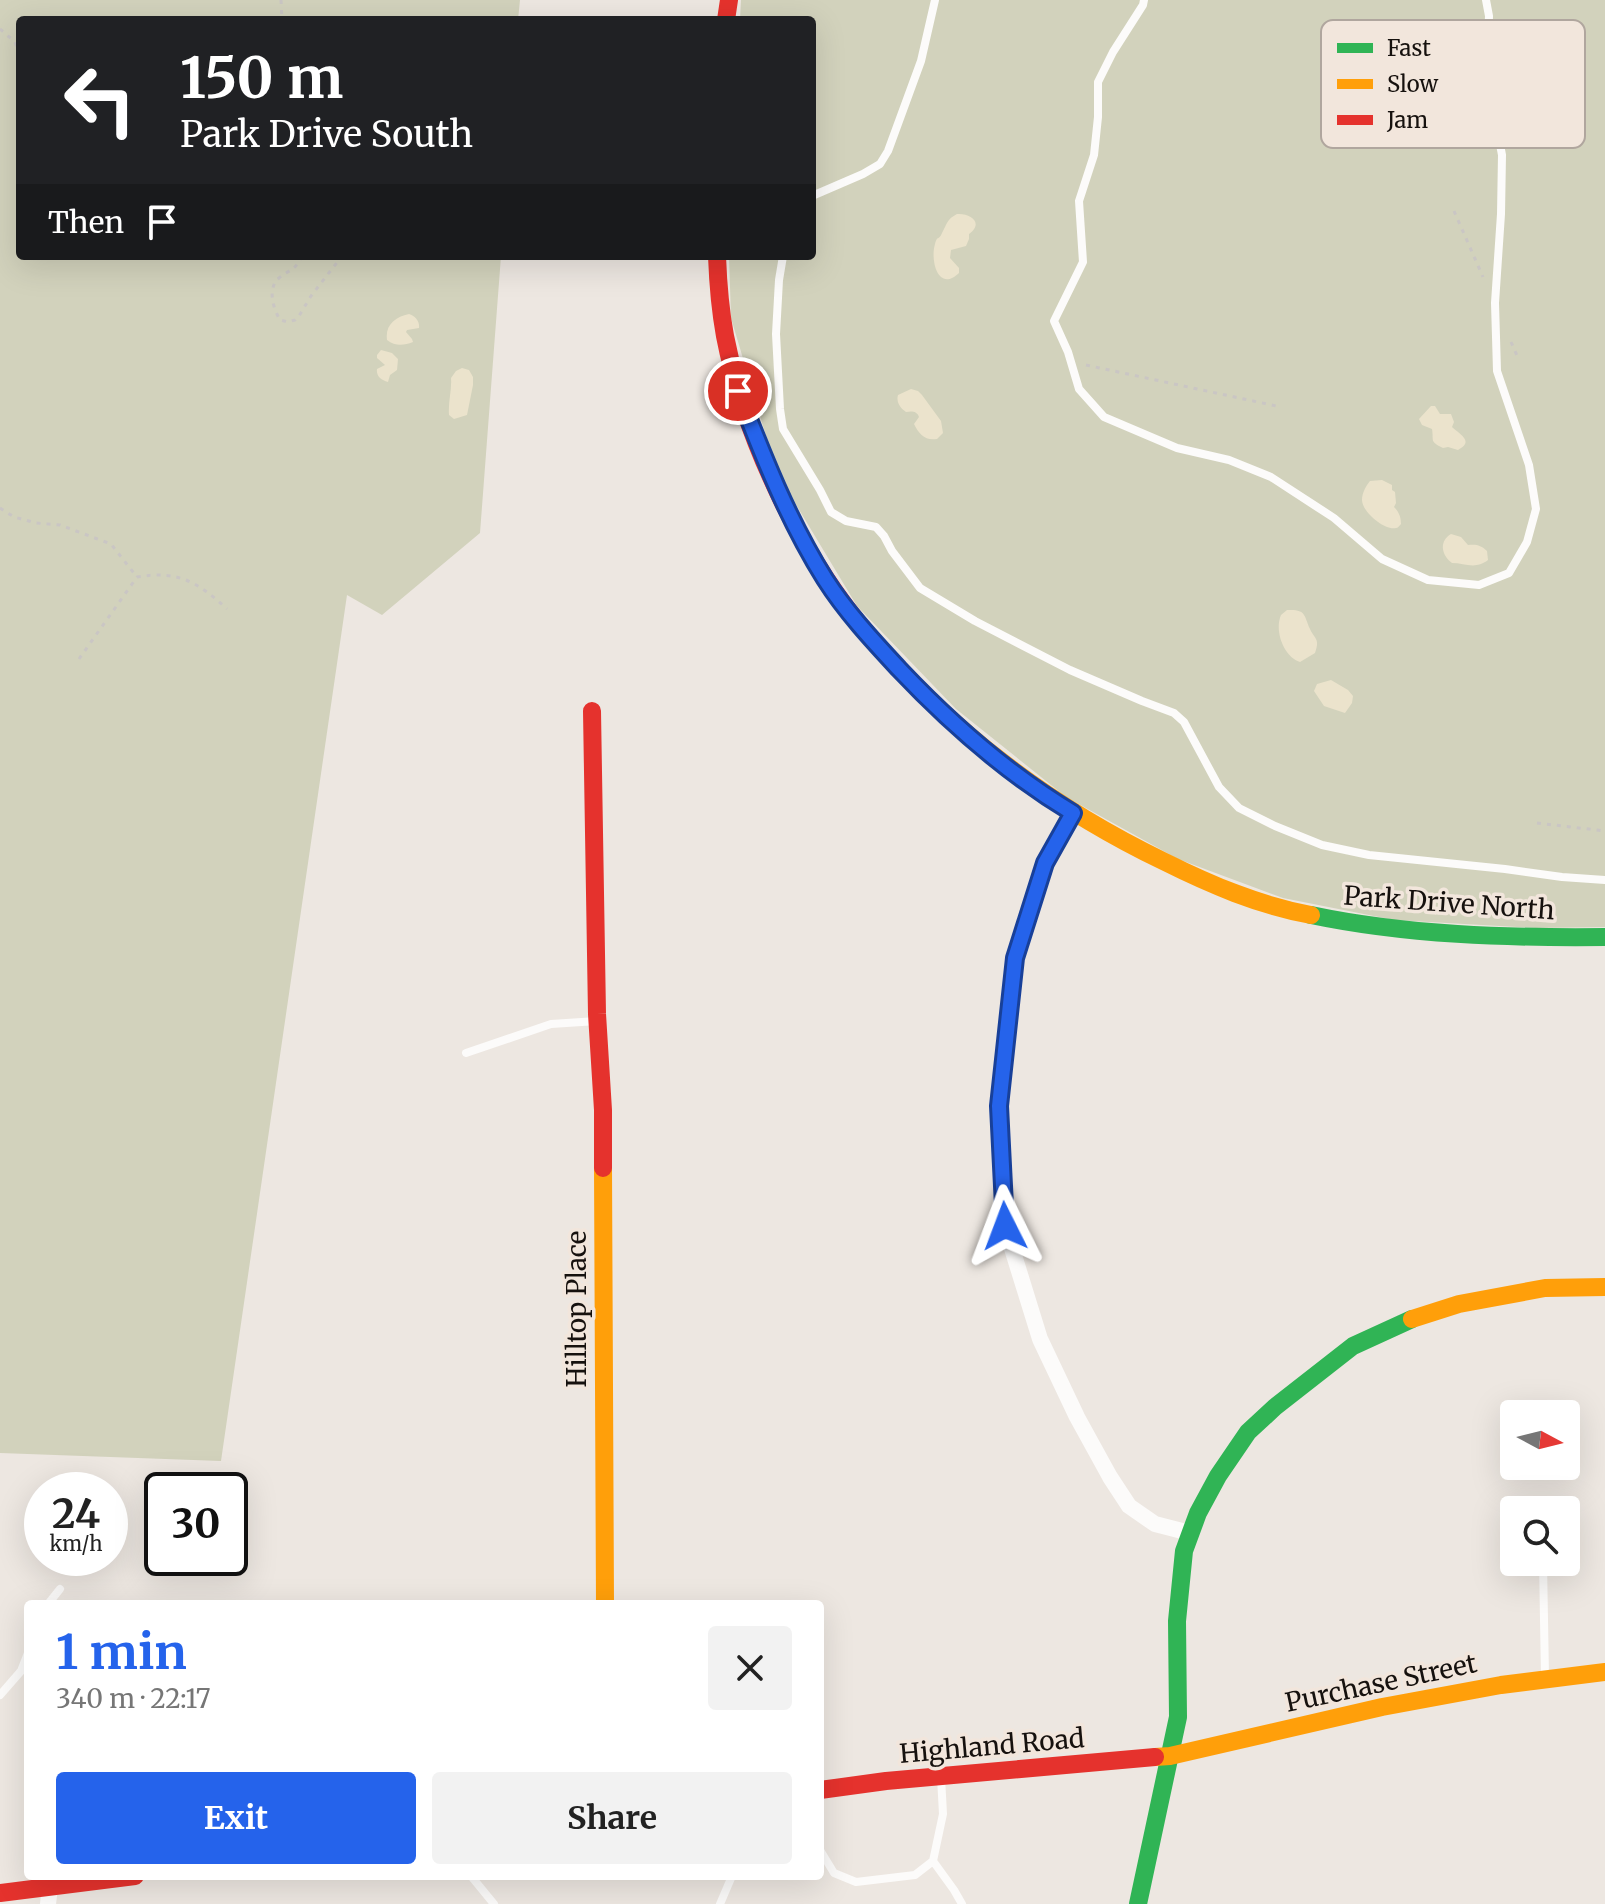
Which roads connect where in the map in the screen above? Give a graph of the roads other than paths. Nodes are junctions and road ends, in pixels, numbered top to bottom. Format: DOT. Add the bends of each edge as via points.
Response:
graph roads {
  1 [pos="935,0"];
  2 [pos="1144,0"];
  3 [pos="1486,0"];
  4 [pos="1489,20"];
  5 [pos="1501,148"];
  6 [pos="816,194"];
  7 [pos="717,260"];
  8 [pos="782,260"];
  9 [pos="592,711"];
  10 [pos="1073,813"];
  11 [pos="1605,880"];
  12 [pos="1605,937"];
  13 [pos="597,1017"];
  14 [pos="466,1053"];
  15 [pos="1605,1287"];
  16 [pos="1190,1533"];
  17 [pos="1543,1576"];
  18 [pos="60,1589"];
  19 [pos="51,1600"];
  20 [pos="605,1600"];
  21 [pos="24,1663"];
  22 [pos="1605,1672"];
  23 [pos="1545,1679"];
  24 [pos="0,1695"];
  25 [pos="1170,1756"];
  26 [pos="941,1777"];
  27 [pos="824,1790"];
  28 [pos="824,1857"];
  29 [pos="933,1861"];
  30 [pos="117,1880"];
  31 [pos="474,1880"];
  32 [pos="730,1880"];
  33 [pos="0,1893"];
  34 [pos="49,1895"];
  35 [pos="494,1904"];
  36 [pos="720,1904"];
  37 [pos="962,1904"];
  38 [pos="1138,1904"];
  1 -- 6 [label="lane" via="921,61 888,151 880,164"];
  2 -- 5 [label="lane" via="1098,82 1094,155 1079,201 1083,262 1054,321 1079,389 1104,417 1177,448 1271,477 1334,518 1382,559 1428,580 1479,585 1509,573 1527,542 1536,509 1529,465 1497,371"];
  3 -- 4 [label="lane"];
  7 -- 10 [label="street, Park Drive North" via="721,317 738,391 792,521 826,580 922,694 979,747"];
  8 -- 11 [label="lane" via="776,334 783,429 831,512 876,527 920,588 1070,670 1174,713 1219,787 1239,808 1275,826 1322,845 1369,855"];
  9 -- 13 [label="street, Hilltop Place"];
  10 -- 12 [label="street, Park Drive North" via="1209,884 1332,920 1402,930"];
  10 -- 16 [label="street" via="1045,863 1015,958 999,1106 1005,1226 1040,1339 1110,1477 1129,1506 1155,1524"];
  13 -- 14 [label="lane" via="551,1024"];
  13 -- 20 [label="street, Hilltop Place" via="603,1110"];
  15 -- 16 [label="street" via="1545,1288 1459,1304 1353,1346 1248,1432 1218,1476"];
  16 -- 25 [label="street" via="1179,1590 1178,1717"];
  17 -- 23 [label="lane"];
  18 -- 19 [label="lane"];
  21 -- 24 [label="lane"];
  22 -- 23 [label="street, Purchase Street"];
  23 -- 25 [label="street, Purchase Street" via="1382,1707"];
  25 -- 26 [label="street, Highland Road"];
  25 -- 38 [label="street"];
  26 -- 27 [label="street, Highland Road"];
  26 -- 29 [label="lane" via="943,1814"];
  28 -- 29 [label="lane" via="834,1873 856,1882 915,1875"];
  29 -- 37 [label="lane"];
  30 -- 34 [label="street"];
  31 -- 35 [label="lane"];
  32 -- 36 [label="lane"];
  33 -- 34 [label="street"];
}
